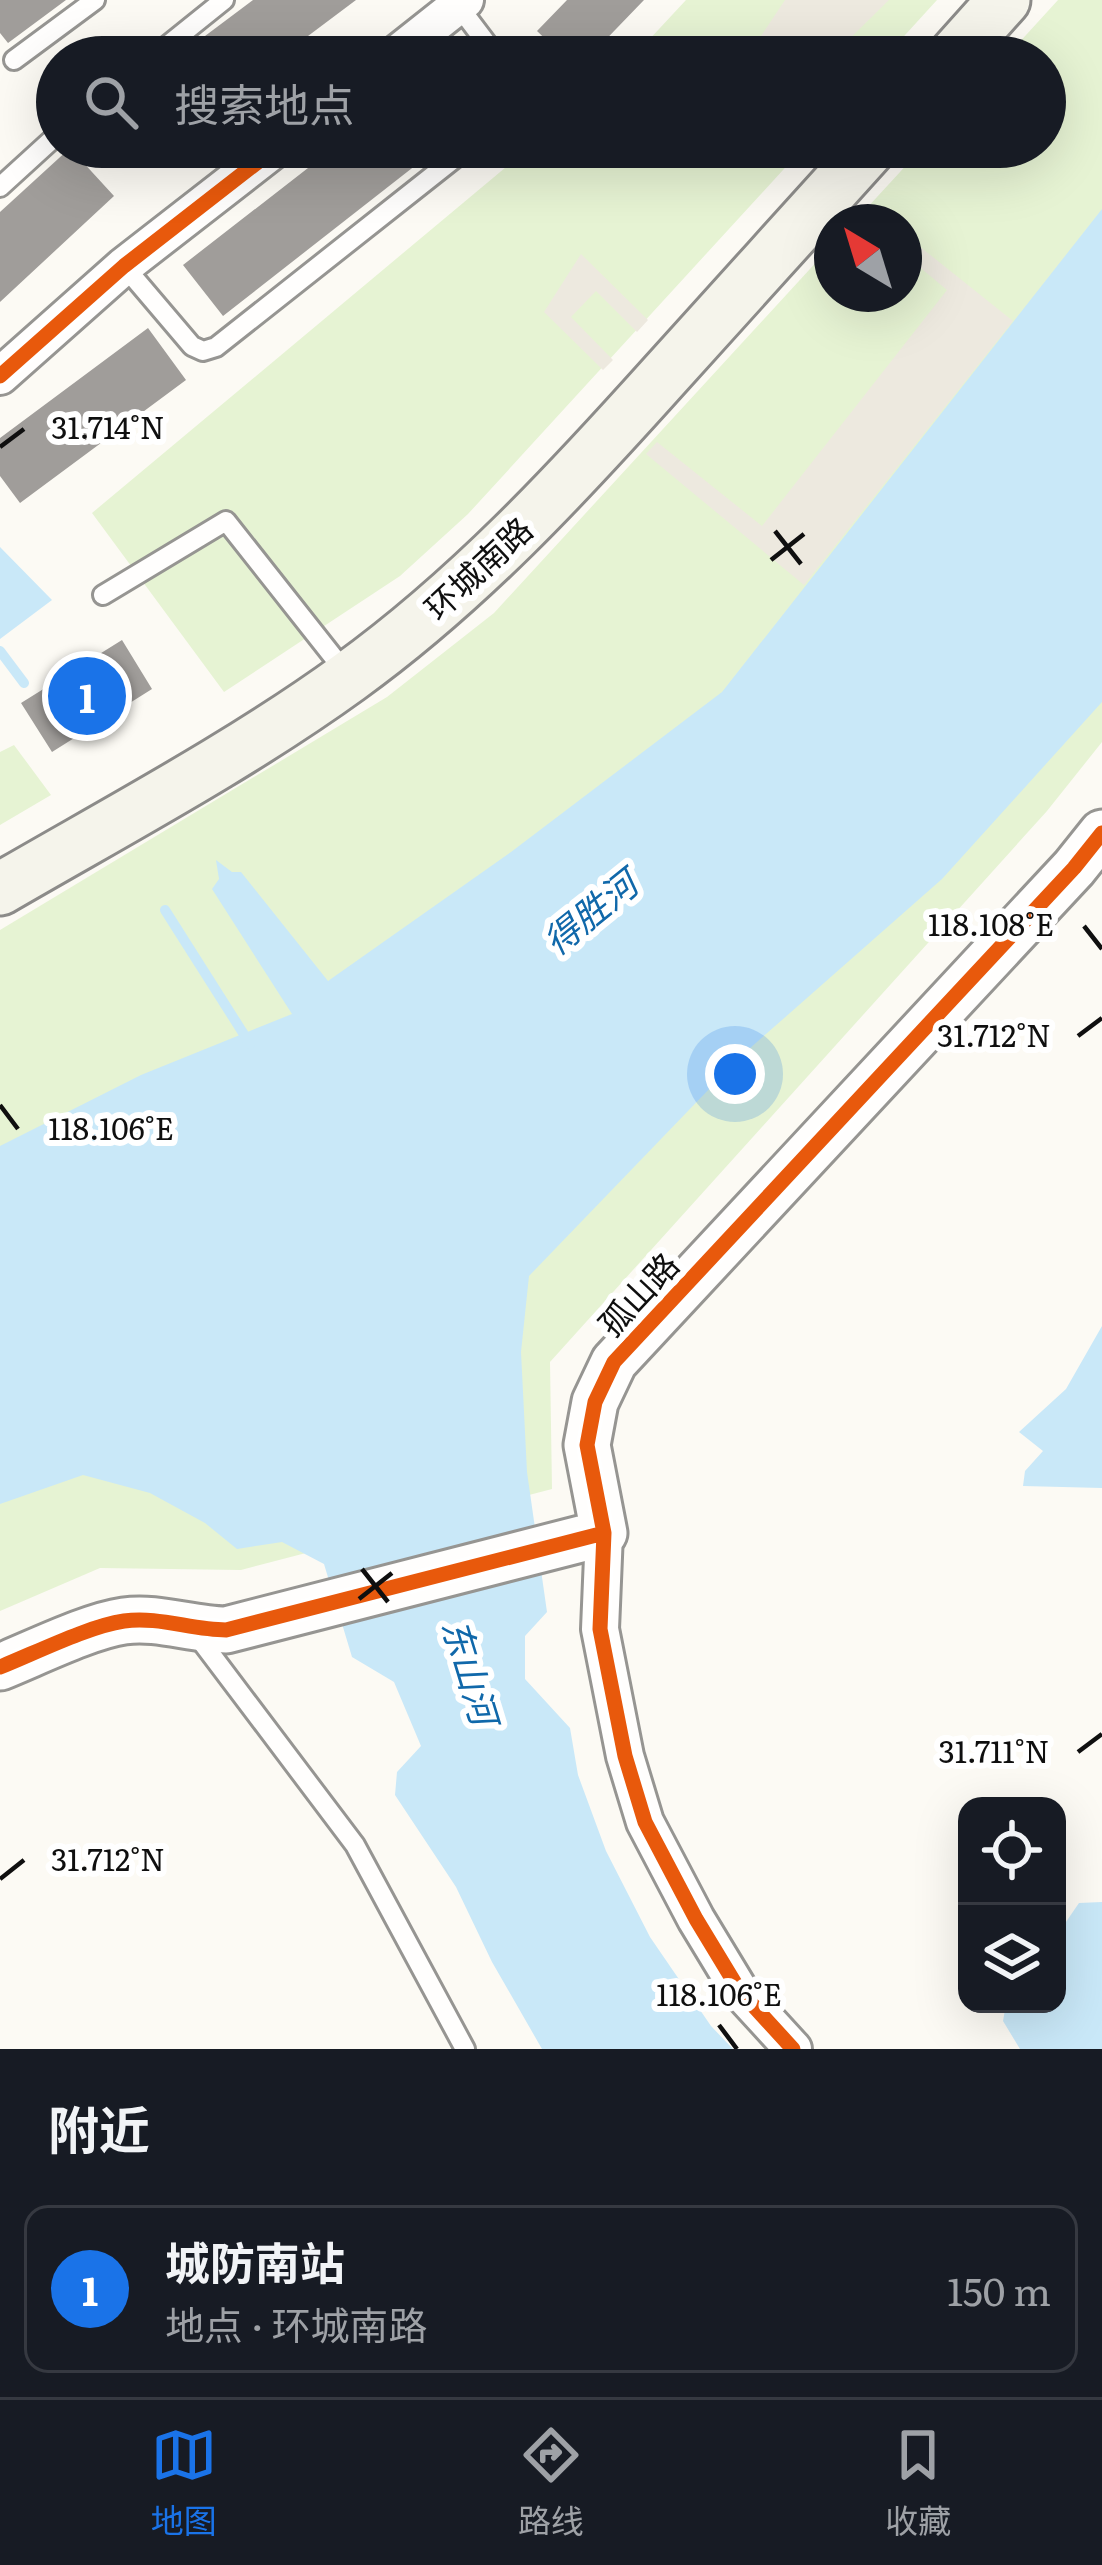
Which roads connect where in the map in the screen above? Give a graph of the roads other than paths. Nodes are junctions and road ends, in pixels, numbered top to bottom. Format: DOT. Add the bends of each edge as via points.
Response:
graph roads {
  1 [pos="95,0"];
  2 [pos="224,0"];
  3 [pos="1004,0"];
  4 [pos="459,2"];
  5 [pos="46,36"];
  6 [pos="179,36"];
  7 [pos="418,36"];
  8 [pos="482,36"];
  9 [pos="972,36"];
  10 [pos="36,44"];
  11 [pos="14,60"];
  12 [pos="36,154"];
  13 [pos="250,168"];
  14 [pos="442,168"];
  15 [pos="853,168"];
  16 [pos="0,187"];
  17 [pos="124,266"];
  18 [pos="0,376"];
  19 [pos="103,595"];
  20 [pos="349,677"];
  21 [pos="1102,832"];
  22 [pos="0,889"];
  23 [pos="604,1533"];
  24 [pos="192,1630"];
  25 [pos="0,1666"];
  26 [pos="465,2049"];
  27 [pos="793,2049"];
  1 -- 5 [label="lane"];
  2 -- 6 [label="lane"];
  3 -- 9 [label="main road"];
  4 -- 7 [label="street"];
  4 -- 8 [label="lane"];
  10 -- 11 [label="lane"];
  12 -- 16 [label="lane"];
  13 -- 17 [label="street"];
  14 -- 17 [label="lane" via="215,347 193,346"];
  15 -- 20 [label="main road, 环城南路" via="580,470 490,560"];
  17 -- 18 [label="street"];
  19 -- 20 [label="lane" via="226,521"];
  20 -- 22 [label="main road, 环城南路"];
  21 -- 23 [label="street, 孤山路" via="614,1362 587,1444"];
  23 -- 24 [label="street" via="280,1618"];
  23 -- 27 [label="street" via="600,1630 646,1822 739,1990"];
  24 -- 25 [label="street" via="121,1621"];
  24 -- 26 [label="lane" via="355,1845"];
}
